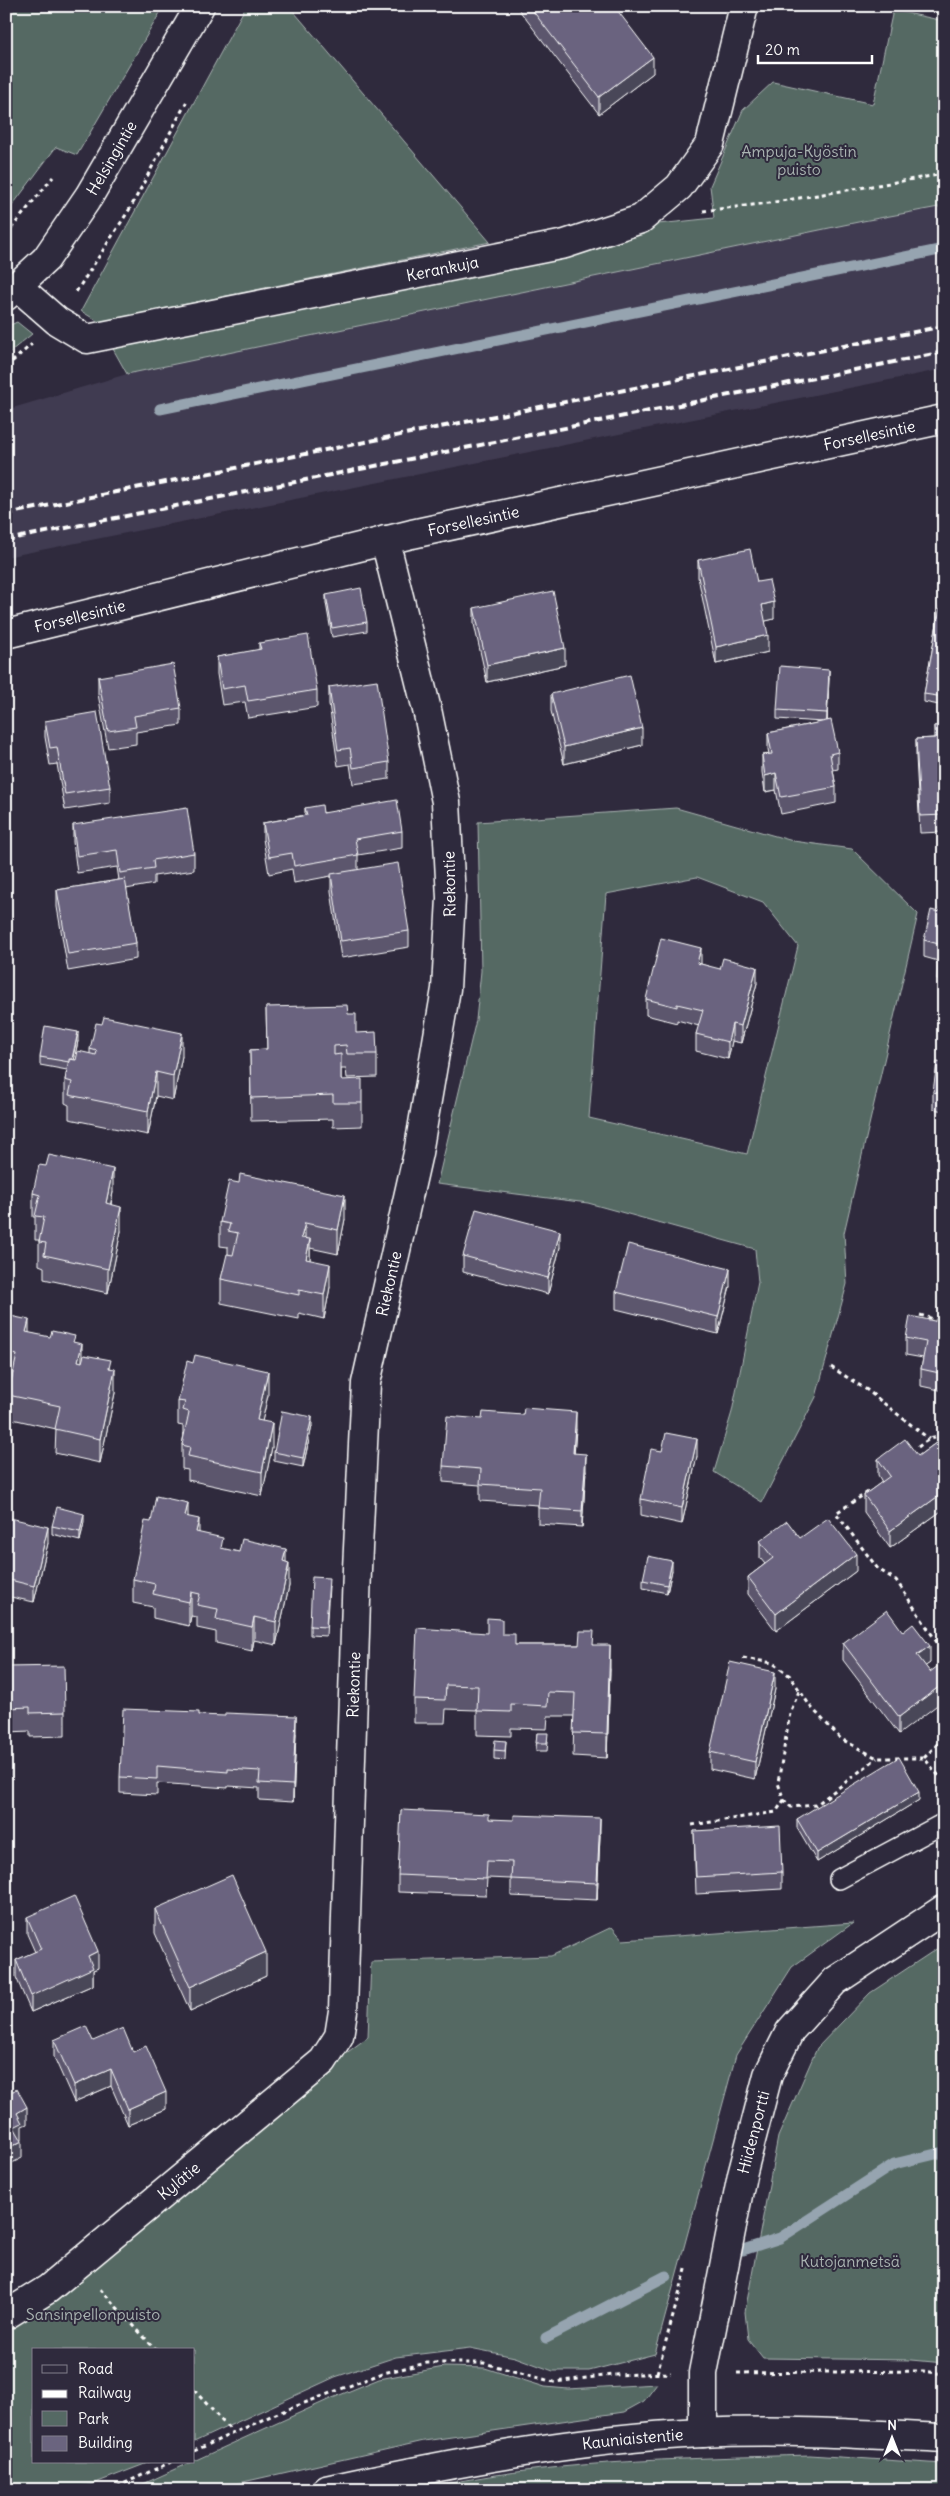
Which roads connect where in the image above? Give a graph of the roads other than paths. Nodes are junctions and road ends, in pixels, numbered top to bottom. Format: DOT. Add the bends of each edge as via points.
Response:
graph roads {
  1 [pos="200,6"];
  2 [pos="744,6"];
  3 [pos="12,292"];
  4 [pos="944,418"];
  5 [pos="385,540"];
  6 [pos="6,634"];
  7 [pos="944,1823"];
  8 [pos="839,1879"];
  9 [pos="944,1909"];
  10 [pos="339,2036"];
  11 [pos="6,2315"];
  12 [pos="703,2433"];
  13 [pos="944,2438"];
  14 [pos="326,2490"];
  1 -- 3 [label="street, Helsingintie" via="89,196 46,259"];
  2 -- 3 [label="street, Kerankuja" via="710,144 679,187 641,219 565,244 87,339"];
  4 -- 5 [label="street, Forsellesintie"];
  5 -- 6 [label="street, Forsellesintie"];
  5 -- 10 [label="street, Riekontie" via="446,802 451,898 446,988 418,1153 366,1383 343,2011"];
  7 -- 8 [label="lane"];
  9 -- 12 [label="street, Hiidenportti" via="835,1981 790,2031 768,2075 749,2148 703,2373"];
  10 -- 11 [label="street, Kylätie" via="324,2061 48,2289"];
  12 -- 13 [label="street, Kauniaistentie"];
  12 -- 14 [label="street, Kauniaistentie" via="498,2455"];
}
